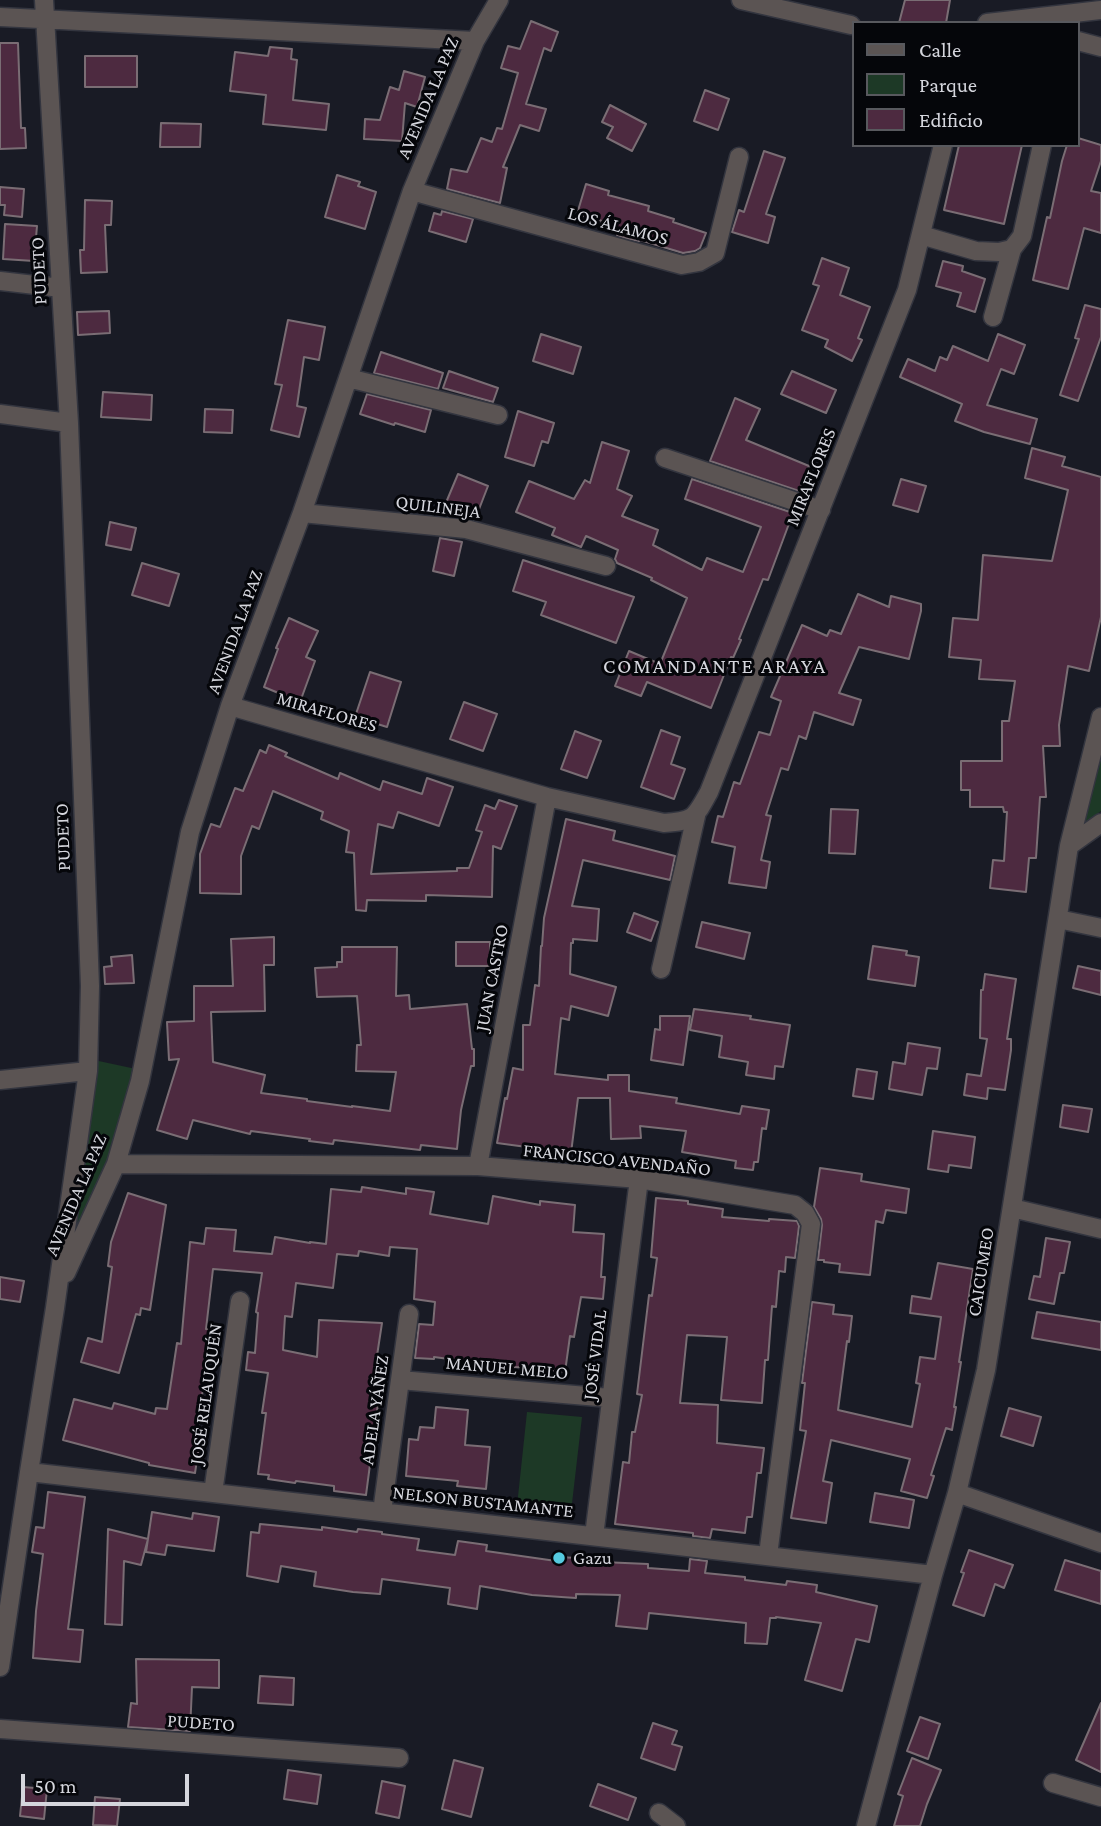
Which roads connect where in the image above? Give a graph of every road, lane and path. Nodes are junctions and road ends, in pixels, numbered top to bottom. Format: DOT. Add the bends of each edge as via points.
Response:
graph roads {
  1 [pos="44,0"];
  2 [pos="499,0"];
  3 [pos="741,0"];
  4 [pos="1101,10"];
  5 [pos="0,17"];
  6 [pos="1072,18"];
  7 [pos="45,20"];
  8 [pos="1021,21"];
  9 [pos="851,25"];
  10 [pos="475,41"];
  11 [pos="1080,42"];
  12 [pos="1101,47"];
  13 [pos="943,147"];
  14 [pos="1042,147"];
  15 [pos="739,157"];
  16 [pos="412,191"];
  17 [pos="922,235"];
  18 [pos="1012,249"];
  19 [pos="0,281"];
  20 [pos="61,288"];
  21 [pos="993,317"];
  22 [pos="348,379"];
  23 [pos="0,414"];
  24 [pos="498,415"];
  25 [pos="69,423"];
  26 [pos="665,458"];
  27 [pos="821,510"];
  28 [pos="302,513"];
  29 [pos="606,566"];
  30 [pos="230,706"];
  31 [pos="1101,717"];
  32 [pos="547,797"];
  33 [pos="696,816"];
  34 [pos="1101,823"];
  35 [pos="1069,846"];
  36 [pos="1058,919"];
  37 [pos="1101,928"];
  38 [pos="662,969"];
  39 [pos="88,1070"];
  40 [pos="0,1080"];
  41 [pos="116,1164"];
  42 [pos="478,1166"];
  43 [pos="639,1179"];
  44 [pos="1012,1209"];
  45 [pos="1101,1229"];
  46 [pos="58,1293"];
  47 [pos="240,1301"];
  48 [pos="409,1314"];
  49 [pos="400,1380"];
  50 [pos="610,1398"];
  51 [pos="29,1472"];
  52 [pos="213,1493"];
  53 [pos="957,1493"];
  54 [pos="382,1512"];
  55 [pos="594,1536"];
  56 [pos="1101,1544"];
  57 [pos="768,1555"];
  58 [pos="933,1575"];
  59 [pos="0,1667"];
  60 [pos="0,1729"];
  61 [pos="399,1758"];
  62 [pos="1053,1783"];
  63 [pos="1101,1797"];
  64 [pos="659,1813"];
  65 [pos="676,1826"];
  66 [pos="866,1826"];
  1 -- 7 [label="street, PUDETO"];
  2 -- 10 [label="street, AVENIDA LA PAZ"];
  3 -- 9 [label="street"];
  4 -- 6 [label="street"];
  5 -- 7 [label="street"];
  6 -- 8 [label="street"];
  7 -- 10 [label="street"];
  7 -- 20 [label="street, PUDETO"];
  10 -- 16 [label="street, AVENIDA LA PAZ"];
  11 -- 12 [label="street"];
  13 -- 17 [label="street, MIRAFLORES"];
  14 -- 18 [label="street" via="1022,236"];
  15 -- 16 [label="street, LOS ÁLAMOS" via="715,253 682,265"];
  16 -- 22 [label="street, AVENIDA LA PAZ"];
  17 -- 18 [label="street" via="976,251"];
  17 -- 27 [label="street, MIRAFLORES" via="907,290"];
  18 -- 21 [label="street"];
  19 -- 20 [label="street"];
  20 -- 25 [label="street, PUDETO"];
  22 -- 24 [label="street"];
  22 -- 28 [label="street, AVENIDA LA PAZ"];
  23 -- 25 [label="street"];
  25 -- 39 [label="street, PUDETO" via="90,986"];
  26 -- 27 [label="street"];
  27 -- 33 [label="street, MIRAFLORES"];
  28 -- 29 [label="street, QUILINEJA" via="466,529"];
  28 -- 30 [label="street, AVENIDA LA PAZ"];
  30 -- 32 [label="street, MIRAFLORES"];
  30 -- 41 [label="street, AVENIDA LA PAZ" via="190,832 140,1081"];
  31 -- 35 [label="street, CAICUMEO"];
  32 -- 33 [label="street, MIRAFLORES" via="664,823"];
  32 -- 42 [label="street, JUAN CASTRO"];
  33 -- 38 [label="street, MIRAFLORES"];
  34 -- 35 [label="street"];
  35 -- 36 [label="street, CAICUMEO"];
  36 -- 37 [label="street"];
  36 -- 44 [label="street, CAICUMEO"];
  39 -- 40 [label="street"];
  39 -- 46 [label="street, PUDETO"];
  41 -- 42 [label="street, FRANCISCO AVENDAÑO"];
  41 -- 46 [label="street, AVENIDA LA PAZ"];
  42 -- 43 [label="street, FRANCISCO AVENDAÑO"];
  43 -- 50 [label="street, JOSÉ VIDAL"];
  43 -- 57 [label="street, FRANCISCO AVENDAÑO" via="795,1205 811,1224"];
  44 -- 45 [label="street"];
  44 -- 53 [label="street, CAICUMEO" via="986,1370"];
  46 -- 51 [label="street, PUDETO"];
  47 -- 52 [label="street, JOSÉ RELAUQUÉN"];
  48 -- 49 [label="street, ADELA YÁÑEZ"];
  49 -- 50 [label="street, MANUEL MELO"];
  49 -- 54 [label="street, ADELA YÁÑEZ"];
  50 -- 55 [label="street, JOSÉ VIDAL"];
  51 -- 52 [label="street, NELSON BUSTAMANTE"];
  51 -- 59 [label="street, PUDETO"];
  52 -- 54 [label="street, NELSON BUSTAMANTE"];
  53 -- 56 [label="street"];
  53 -- 58 [label="street, CAICUMEO"];
  54 -- 55 [label="street, NELSON BUSTAMANTE"];
  55 -- 57 [label="street, NELSON BUSTAMANTE"];
  57 -- 58 [label="street, NELSON BUSTAMANTE"];
  58 -- 66 [label="street, CAICUMEO"];
  60 -- 61 [label="street, PUDETO"];
  62 -- 63 [label="street"];
  64 -- 65 [label="street"];
}
